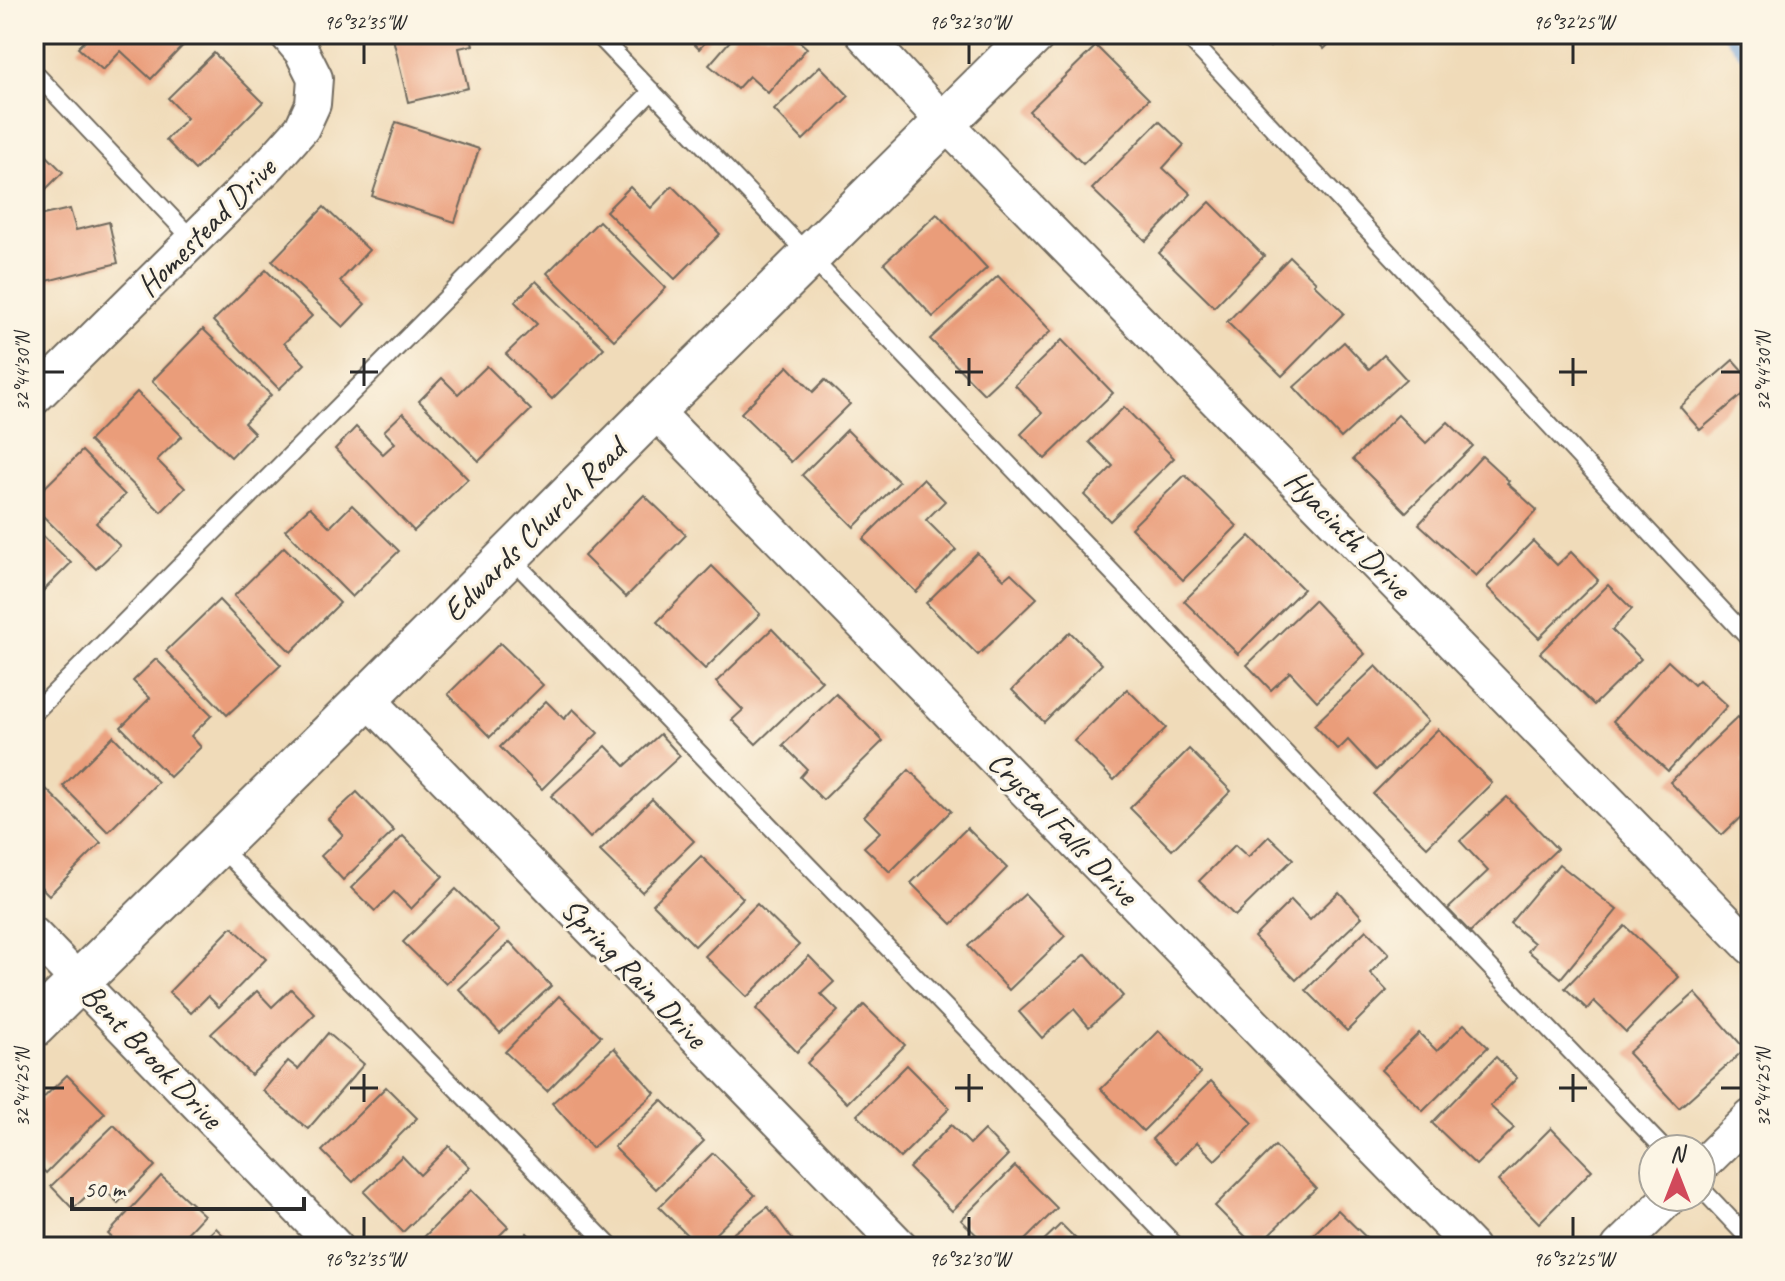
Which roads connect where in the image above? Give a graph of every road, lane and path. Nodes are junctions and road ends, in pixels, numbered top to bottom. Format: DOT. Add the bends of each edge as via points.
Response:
graph roads {
  1 [pos="287,34"];
  2 [pos="597,34"];
  3 [pos="863,34"];
  4 [pos="1034,34"];
  5 [pos="1185,34"];
  6 [pos="34,72"];
  7 [pos="652,91"];
  8 [pos="944,122"];
  9 [pos="193,240"];
  10 [pos="809,256"];
  11 [pos="39,382"];
  12 [pos="654,410"];
  13 [pos="509,556"];
  14 [pos="1751,641"];
  15 [pos="367,698"];
  16 [pos="34,713"];
  17 [pos="218,845"];
  18 [pos="34,935"];
  19 [pos="1751,947"];
  20 [pos="79,981"];
  21 [pos="34,1026"];
  22 [pos="1751,1117"];
  23 [pos="1649,1133"];
  24 [pos="1717,1150"];
  25 [pos="1717,1205"];
  26 [pos="1654,1213"];
  27 [pos="1751,1241"];
  28 [pos="336,1247"];
  29 [pos="611,1247"];
  30 [pos="901,1247"];
  31 [pos="1177,1247"];
  32 [pos="1471,1247"];
  33 [pos="1619,1247"];
  1 -- 9 [label="street, Homestead Drive" via="315,78 313,104 302,128"];
  2 -- 7 [label="lane"];
  3 -- 8 [label="street, Hyacinth Drive"];
  4 -- 8 [label="street, Edwards Church Road"];
  5 -- 14 [label="lane"];
  6 -- 9 [label="lane"];
  7 -- 10 [label="lane"];
  7 -- 16 [label="lane"];
  8 -- 10 [label="street, Edwards Church Road"];
  8 -- 19 [label="street, Hyacinth Drive"];
  9 -- 11 [label="street, Homestead Drive"];
  10 -- 12 [label="street, Edwards Church Road"];
  10 -- 23 [label="lane"];
  12 -- 13 [label="street, Edwards Church Road"];
  12 -- 32 [label="street, Crystal Falls Drive"];
  13 -- 15 [label="street, Edwards Church Road"];
  13 -- 31 [label="lane"];
  15 -- 17 [label="street, Edwards Church Road"];
  15 -- 30 [label="street, Spring Rain Drive"];
  17 -- 20 [label="street, Edwards Church Road"];
  17 -- 29 [label="lane"];
  18 -- 20 [label="street, Bent Brook Drive"];
  20 -- 21 [label="street, Edwards Church Road"];
  20 -- 28 [label="street, Bent Brook Drive"];
  22 -- 24 [label="street"];
  25 -- 27 [label="lane"];
  26 -- 33 [label="street"];
}
